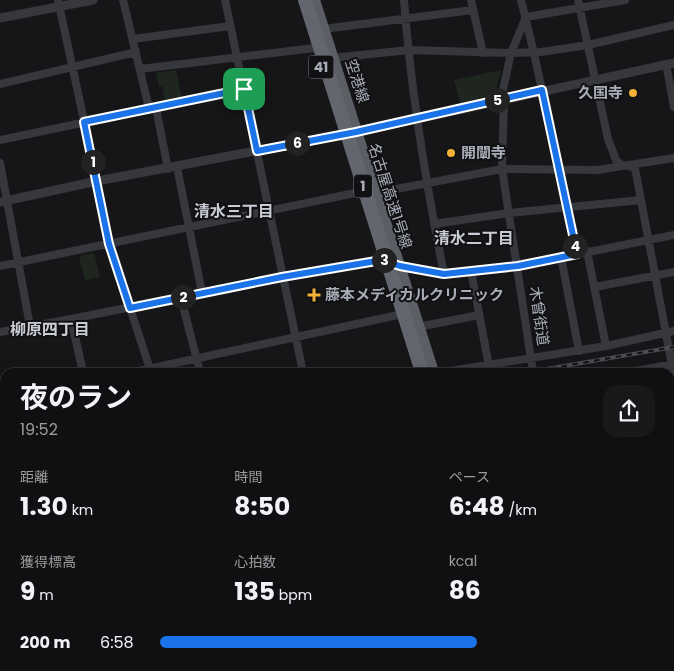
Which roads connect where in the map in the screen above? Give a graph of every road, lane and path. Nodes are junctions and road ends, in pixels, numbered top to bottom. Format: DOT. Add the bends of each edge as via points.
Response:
graph roads {
  1 [pos="93,0"];
  2 [pos="123,0"];
  3 [pos="225,0"];
  4 [pos="300,0"];
  5 [pos="304,0"];
  6 [pos="312,0"];
  7 [pos="404,0"];
  8 [pos="471,0"];
  9 [pos="522,0"];
  10 [pos="625,0"];
  11 [pos="58,3"];
  12 [pos="579,4"];
  13 [pos="473,10"];
  14 [pos="526,17"];
  15 [pos="0,18"];
  16 [pos="406,18"];
  17 [pos="674,25"];
  18 [pos="230,26"];
  19 [pos="323,29"];
  20 [pos="133,39"];
  21 [pos="588,45"];
  22 [pos="315,48"];
  23 [pos="409,50"];
  24 [pos="136,52"];
  25 [pos="483,53"];
  26 [pos="511,53"];
  27 [pos="534,53"];
  28 [pos="238,58"];
  29 [pos="332,58"];
  30 [pos="670,64"];
  31 [pos="72,68"];
  32 [pos="140,69"];
  33 [pos="595,80"];
  34 [pos="0,84"];
  35 [pos="244,89"];
  36 [pos="542,90"];
  37 [pos="502,99"];
  38 [pos="674,107"];
  39 [pos="152,108"];
  40 [pos="417,118"];
  41 [pos="84,122"];
  42 [pos="356,132"];
  43 [pos="341,134"];
  44 [pos="0,140"];
  45 [pos="257,151"];
  46 [pos="674,158"];
  47 [pos="0,162"];
  48 [pos="625,166"];
  49 [pos="173,168"];
  50 [pos="502,169"];
  51 [pos="559,170"];
  52 [pos="97,182"];
  53 [pos="426,183"];
  54 [pos="360,192"];
  55 [pos="375,193"];
  56 [pos="641,200"];
  57 [pos="4,202"];
  58 [pos="567,208"];
  59 [pos="269,211"];
  60 [pos="509,214"];
  61 [pos="434,224"];
  62 [pos="188,227"];
  63 [pos="674,235"];
  64 [pos="648,240"];
  65 [pos="109,244"];
  66 [pos="587,251"];
  67 [pos="577,254"];
  68 [pos="561,257"];
  69 [pos="382,260"];
  70 [pos="18,263"];
  71 [pos="0,266"];
  72 [pos="400,266"];
  73 [pos="518,266"];
  74 [pos="471,271"];
  75 [pos="674,272"];
  76 [pos="444,274"];
  77 [pos="655,276"];
  78 [pos="282,277"];
  79 [pos="595,287"];
  80 [pos="202,293"];
  81 [pos="181,298"];
  82 [pos="130,308"];
  83 [pos="398,315"];
  84 [pos="480,315"];
  85 [pos="72,319"];
  86 [pos="30,326"];
  87 [pos="418,327"];
  88 [pos="0,332"];
  89 [pos="670,332"];
  90 [pos="295,337"];
  91 [pos="606,346"];
  92 [pos="579,351"];
  93 [pos="531,358"];
  94 [pos="196,359"];
  95 [pos="673,364"];
  96 [pos="489,366"];
  97 [pos="83,368"];
  98 [pos="149,368"];
  99 [pos="162,368"];
  100 [pos="199,368"];
  101 [pos="301,368"];
  102 [pos="417,368"];
  103 [pos="421,368"];
  104 [pos="427,368"];
  105 [pos="432,368"];
  106 [pos="474,368"];
  107 [pos="532,368"];
  108 [pos="652,368"];
  1 -- 11 [label="street"];
  2 -- 20 [label="street"];
  3 -- 18 [label="street"];
  4 -- 22 [label="highway, 空港線 / 41"];
  5 -- 103 [label="highway, 名古屋高速1号線 / 1"];
  6 -- 19 [label="highway, 空港線 / 41"];
  6 -- 104 [label="highway, 名古屋高速1号線 / 1"];
  7 -- 16 [label="street"];
  8 -- 13 [label="street"];
  9 -- 14 [label="street"];
  10 -- 12 [label="street"];
  11 -- 15 [label="street"];
  11 -- 31 [label="street"];
  12 -- 14 [label="street"];
  12 -- 21 [label="street"];
  13 -- 16 [label="street"];
  13 -- 25 [label="street"];
  14 -- 26 [label="street, 木曾街道"];
  14 -- 27 [label="street"];
  16 -- 19 [label="street"];
  16 -- 23 [label="street"];
  17 -- 21 [label="street"];
  18 -- 20 [label="street"];
  18 -- 28 [label="street"];
  19 -- 29 [label="highway, 空港線 / 41"];
  20 -- 24 [label="street"];
  21 -- 27 [label="street"];
  21 -- 33 [label="street"];
  22 -- 28 [label="street"];
  22 -- 43 [label="highway, 空港線 / 41"];
  23 -- 25 [label="street"];
  23 -- 29 [label="street"];
  23 -- 40 [label="street"];
  24 -- 31 [label="street"];
  24 -- 32 [label="street"];
  25 -- 26 [label="street"];
  26 -- 27 [label="street"];
  26 -- 37 [label="street, 木曾街道"];
  27 -- 36 [label="street"];
  28 -- 32 [label="street"];
  28 -- 35 [label="street"];
  29 -- 42 [label="highway, 空港線 / 41"];
  30 -- 33 [label="street"];
  30 -- 38 [label="street"];
  31 -- 34 [label="street"];
  31 -- 41 [label="street"];
  32 -- 39 [label="street"];
  33 -- 36 [label="street"];
  33 -- 48 [label="street" via="608,139 616,160"];
  35 -- 39 [label="street"];
  35 -- 45 [label="street"];
  36 -- 37 [label="street"];
  36 -- 51 [label="street"];
  37 -- 40 [label="street"];
  37 -- 50 [label="street, 木曾街道"];
  39 -- 41 [label="street"];
  39 -- 49 [label="street"];
  40 -- 42 [label="street"];
  40 -- 53 [label="street"];
  41 -- 44 [label="street"];
  41 -- 52 [label="street"];
  42 -- 43 [label="street"];
  42 -- 55 [label="highway, 空港線 / 41"];
  43 -- 45 [label="street"];
  43 -- 54 [label="highway, 空港線 / 41"];
  45 -- 49 [label="street"];
  45 -- 59 [label="street"];
  46 -- 48 [label="street"];
  47 -- 57 [label="street"];
  48 -- 51 [label="street"];
  48 -- 56 [label="street" via="634,168"];
  49 -- 52 [label="street"];
  49 -- 62 [label="street"];
  50 -- 51 [label="street"];
  50 -- 53 [label="street"];
  50 -- 60 [label="street, 木曾街道"];
  51 -- 58 [label="street"];
  52 -- 57 [label="street"];
  52 -- 65 [label="street"];
  53 -- 55 [label="street"];
  53 -- 61 [label="street"];
  54 -- 59 [label="street"];
  54 -- 69 [label="highway, 空港線 / 41"];
  55 -- 72 [label="highway, 空港線 / 41"];
  56 -- 58 [label="street"];
  56 -- 64 [label="street"];
  57 -- 70 [label="street"];
  58 -- 60 [label="street"];
  58 -- 67 [label="street"];
  59 -- 62 [label="street"];
  59 -- 78 [label="street"];
  60 -- 61 [label="street"];
  60 -- 73 [label="street, 木曾街道"];
  61 -- 76 [label="street"];
  62 -- 65 [label="street"];
  62 -- 80 [label="street"];
  63 -- 64 [label="street"];
  64 -- 66 [label="street"];
  64 -- 77 [label="street"];
  65 -- 70 [label="street"];
  65 -- 82 [label="street"];
  66 -- 67 [label="street"];
  66 -- 79 [label="street"];
  67 -- 68 [label="street"];
  68 -- 73 [label="street"];
  68 -- 92 [label="street"];
  69 -- 72 [label="street"];
  69 -- 78 [label="street"];
  69 -- 83 [label="highway, 空港線 / 41"];
  70 -- 71 [label="street"];
  70 -- 86 [label="street"];
  72 -- 76 [label="street"];
  72 -- 87 [label="highway, 空港線 / 41"];
  73 -- 74 [label="street"];
  73 -- 93 [label="street, 木曾街道"];
  74 -- 76 [label="street"];
  74 -- 84 [label="street"];
  75 -- 77 [label="street"];
  77 -- 79 [label="street"];
  77 -- 89 [label="street"];
  78 -- 80 [label="street"];
  78 -- 90 [label="street"];
  79 -- 91 [label="street"];
  80 -- 81 [label="street"];
  81 -- 82 [label="street"];
  81 -- 94 [label="street"];
  82 -- 85 [label="street"];
  82 -- 98 [label="street"];
  83 -- 90 [label="street"];
  83 -- 102 [label="highway, 空港線 / 41"];
  84 -- 87 [label="street"];
  84 -- 96 [label="street"];
  85 -- 86 [label="street"];
  85 -- 97 [label="street"];
  86 -- 88 [label="street"];
  87 -- 105 [label="highway, 空港線 / 41"];
  89 -- 91 [label="street"];
  89 -- 95 [label="street"];
  90 -- 94 [label="street"];
  90 -- 101 [label="street"];
  91 -- 92 [label="street"];
  92 -- 93 [label="street"];
  93 -- 96 [label="street"];
  93 -- 107 [label="street, 木曾街道"];
  94 -- 99 [label="street"];
  94 -- 100 [label="street"];
  95 -- 108 [label="street"];
  96 -- 106 [label="street"];
}
